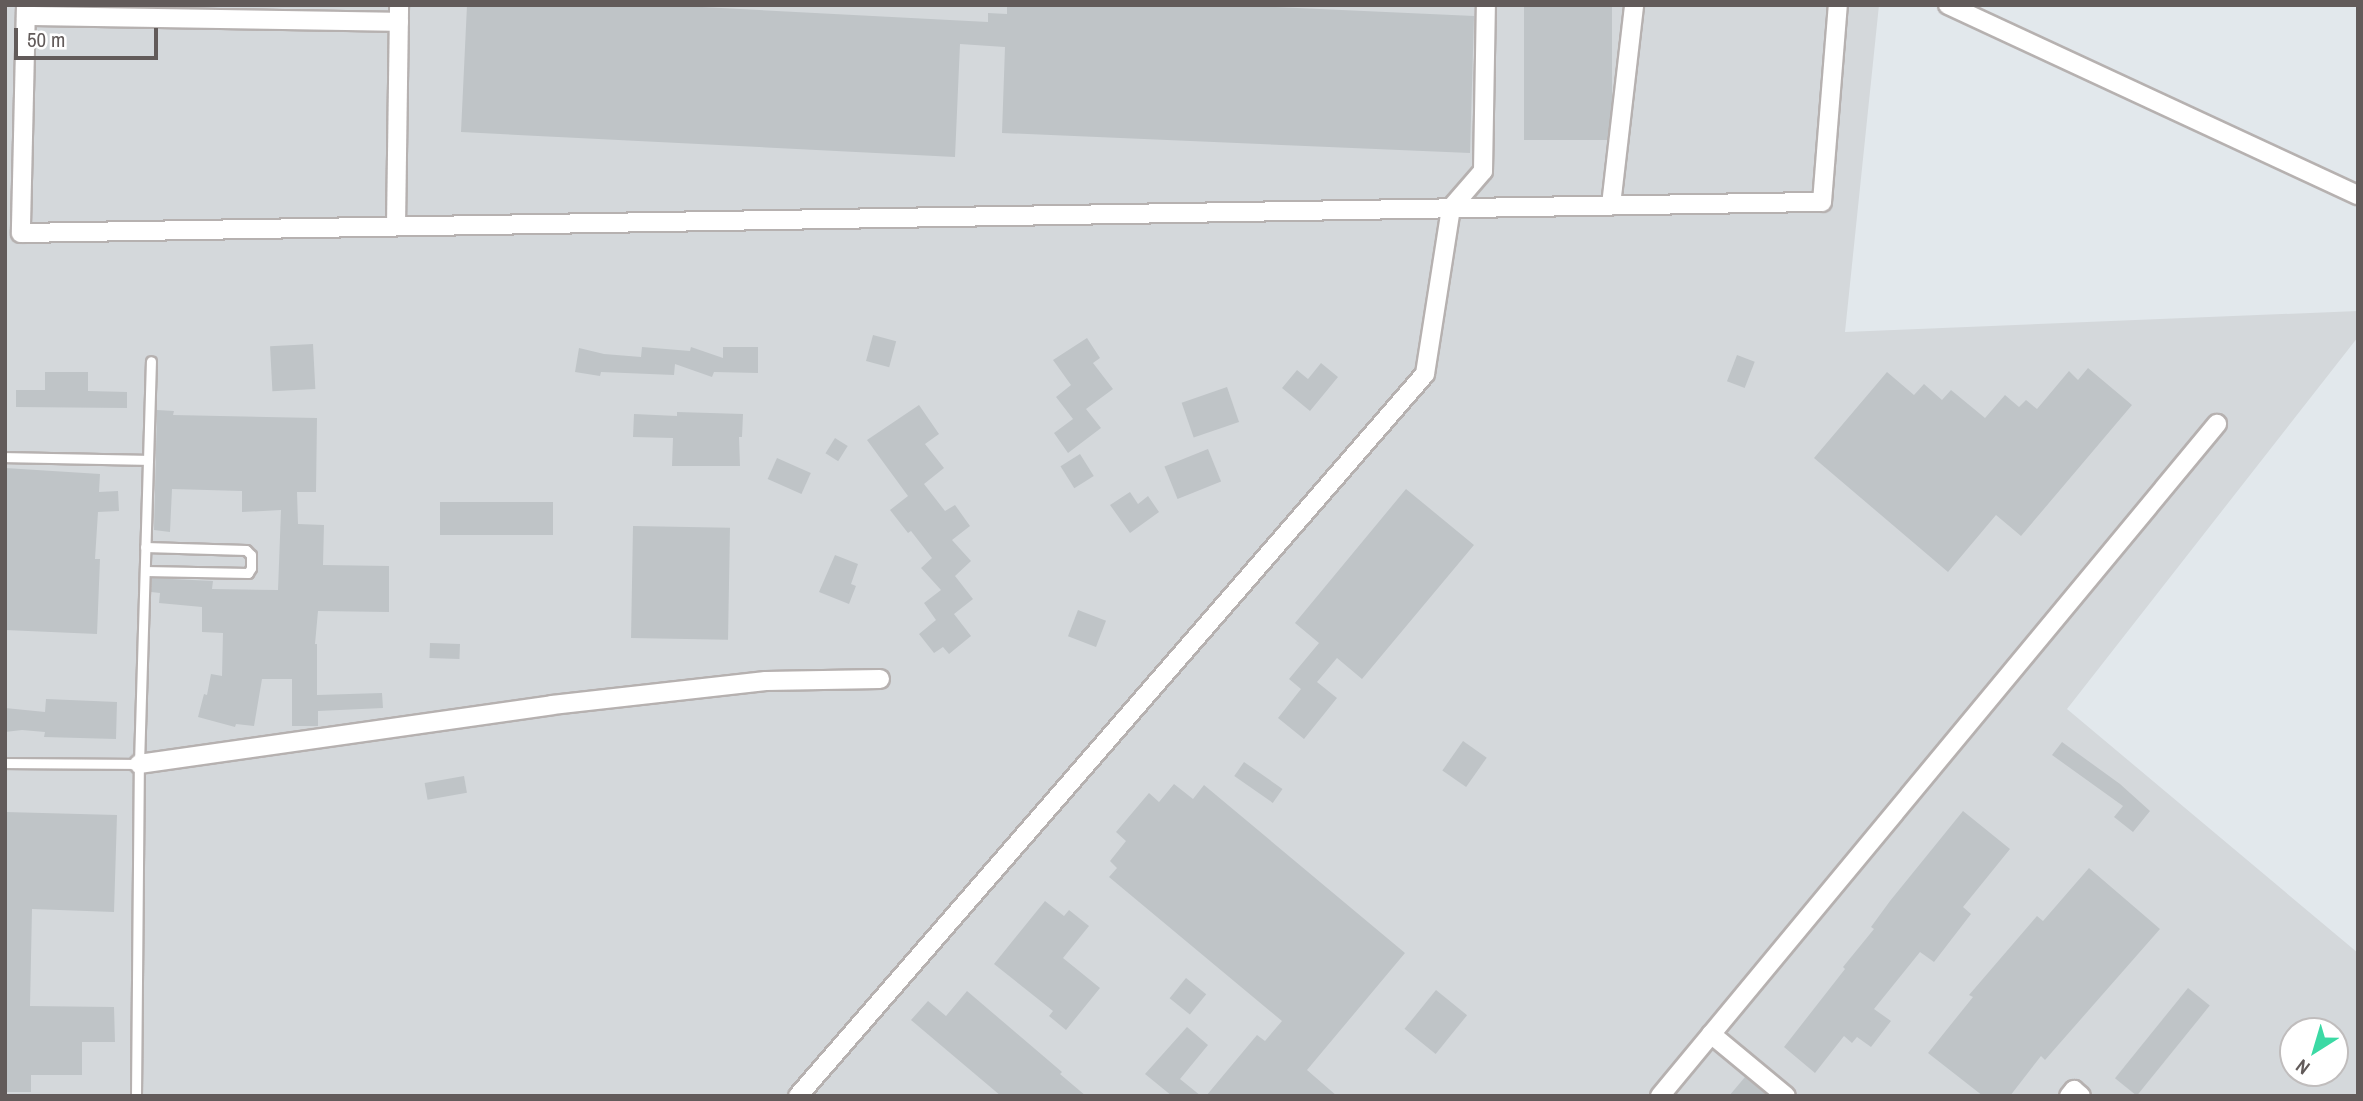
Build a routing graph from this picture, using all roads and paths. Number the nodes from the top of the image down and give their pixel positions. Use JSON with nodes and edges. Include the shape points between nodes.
{"nodes":[{"id":1,"x":1486,"y":5,"type":"edge"},
{"id":2,"x":1634,"y":5,"type":"edge"},
{"id":3,"x":1838,"y":5,"type":"edge"},
{"id":4,"x":1948,"y":5,"type":"edge"},
{"id":5,"x":26,"y":11,"type":"edge"},
{"id":6,"x":399,"y":14,"type":"edge"},
{"id":7,"x":2358,"y":195,"type":"edge"},
{"id":8,"x":1611,"y":205,"type":"junction"},
{"id":9,"x":1451,"y":208,"type":"junction"},
{"id":10,"x":396,"y":226,"type":"junction"},
{"id":11,"x":151,"y":361,"type":"dead end"},
{"id":12,"x":2217,"y":424,"type":"dead end"},
{"id":13,"x":5,"y":457,"type":"edge"},
{"id":14,"x":148,"y":460,"type":"junction"},
{"id":15,"x":145,"y":547,"type":"junction"},
{"id":16,"x":145,"y":571,"type":"junction"},
{"id":17,"x":880,"y":679,"type":"dead end"},
{"id":18,"x":5,"y":763,"type":"edge"},
{"id":19,"x":139,"y":764,"type":"junction"},
{"id":20,"x":1711,"y":1034,"type":"junction"},
{"id":21,"x":136,"y":1096,"type":"edge"},
{"id":22,"x":798,"y":1096,"type":"edge"},
{"id":23,"x":1660,"y":1096,"type":"edge"},
{"id":24,"x":1786,"y":1096,"type":"edge"},
{"id":25,"x":2069,"y":1096,"type":"edge"},
{"id":26,"x":2081,"y":1096,"type":"edge"}],
"edges":[{"from":1,"to":9,"type":"street","via":[[1483,170]]},
{"from":2,"to":8,"type":"street"},
{"from":3,"to":8,"type":"street","via":[[1822,202]]},
{"from":4,"to":7,"type":"street"},
{"from":5,"to":6,"type":"street"},
{"from":5,"to":10,"type":"street","via":[[21,233]]},
{"from":6,"to":10,"type":"street"},
{"from":8,"to":9,"type":"street"},
{"from":9,"to":10,"type":"street"},
{"from":9,"to":22,"type":"street","via":[[1425,374]]},
{"from":11,"to":14,"type":"lane"},
{"from":12,"to":20,"type":"street"},
{"from":13,"to":14,"type":"lane"},
{"from":14,"to":15,"type":"lane"},
{"from":15,"to":16,"type":"lane"},
{"from":15,"to":16,"type":"lane","via":[[246,550],[251,568],[248,573]]},
{"from":16,"to":19,"type":"lane"},
{"from":17,"to":19,"type":"street","via":[[765,681],[565,703]]},
{"from":18,"to":19,"type":"lane"},
{"from":19,"to":21,"type":"lane"},
{"from":20,"to":23,"type":"street"},
{"from":20,"to":24,"type":"street"},
{"from":25,"to":26,"type":"street","via":[[2074,1090]]}]}
